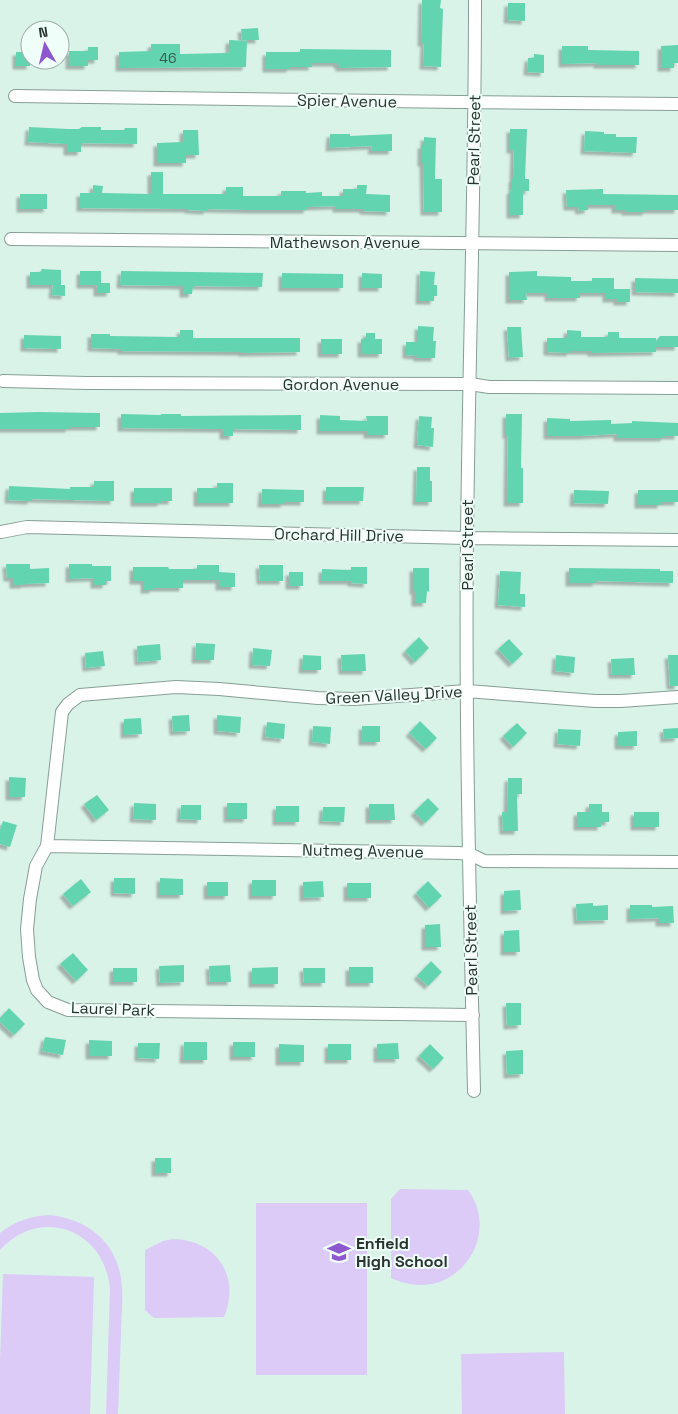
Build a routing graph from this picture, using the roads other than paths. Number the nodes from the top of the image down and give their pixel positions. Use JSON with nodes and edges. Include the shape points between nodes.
{"nodes":[{"id":1,"x":475,"y":0,"type":"edge"},
{"id":2,"x":15,"y":96,"type":"dead end"},
{"id":3,"x":475,"y":102,"type":"junction"},
{"id":4,"x":678,"y":104,"type":"edge"},
{"id":5,"x":11,"y":239,"type":"dead end"},
{"id":6,"x":472,"y":243,"type":"junction"},
{"id":7,"x":678,"y":245,"type":"edge"},
{"id":8,"x":3,"y":381,"type":"dead end"},
{"id":9,"x":470,"y":384,"type":"junction"},
{"id":10,"x":678,"y":388,"type":"edge"},
{"id":11,"x":1,"y":532,"type":"edge"},
{"id":12,"x":467,"y":538,"type":"junction"},
{"id":13,"x":678,"y":540,"type":"edge"},
{"id":14,"x":467,"y":691,"type":"junction"},
{"id":15,"x":80,"y":695,"type":"joint"},
{"id":16,"x":678,"y":697,"type":"edge"},
{"id":17,"x":47,"y":846,"type":"junction"},
{"id":18,"x":470,"y":854,"type":"junction"},
{"id":19,"x":678,"y":862,"type":"edge"},
{"id":20,"x":473,"y":1015,"type":"junction"},
{"id":21,"x":474,"y":1091,"type":"dead end"}],
"edges":[{"from":1,"to":3,"type":"street","name":"Pearl Street"},
{"from":2,"to":3,"type":"street","name":"Spier Avenue"},
{"from":3,"to":4,"type":"street","name":"Spier Avenue"},
{"from":3,"to":6,"type":"street","name":"Pearl Street"},
{"from":5,"to":6,"type":"street","name":"Mathewson Avenue"},
{"from":6,"to":7,"type":"street","name":"Mathewson Avenue"},
{"from":6,"to":9,"type":"street","name":"Pearl Street"},
{"from":8,"to":9,"type":"street","name":"Gordon Avenue"},
{"from":9,"to":10,"type":"street","name":"Gordon Avenue"},
{"from":9,"to":12,"type":"street","name":"Pearl Street"},
{"from":11,"to":12,"type":"street","name":"Orchard Hill Drive","via":[[27,527]]},
{"from":12,"to":13,"type":"street","name":"Orchard Hill Drive"},
{"from":12,"to":14,"type":"street","name":"Pearl Street"},
{"from":14,"to":15,"type":"street","name":"Green Valley Drive","via":[[354,699],[176,687]]},
{"from":14,"to":16,"type":"street","name":"Green Valley Drive","via":[[595,701]]},
{"from":14,"to":18,"type":"street","name":"Pearl Street"},
{"from":15,"to":17,"type":"street","name":"Laurel Park","via":[[62,712]]},
{"from":17,"to":18,"type":"street","name":"Nutmeg Avenue"},
{"from":17,"to":20,"type":"street","name":"Laurel Park","via":[[36,866],[27,929],[33,980],[37,990],[55,1005],[68,1010]]},
{"from":18,"to":19,"type":"street","name":"Nutmeg Avenue","via":[[484,861]]},
{"from":18,"to":20,"type":"street","name":"Pearl Street"},
{"from":20,"to":21,"type":"street","name":"Pearl Street"}]}
